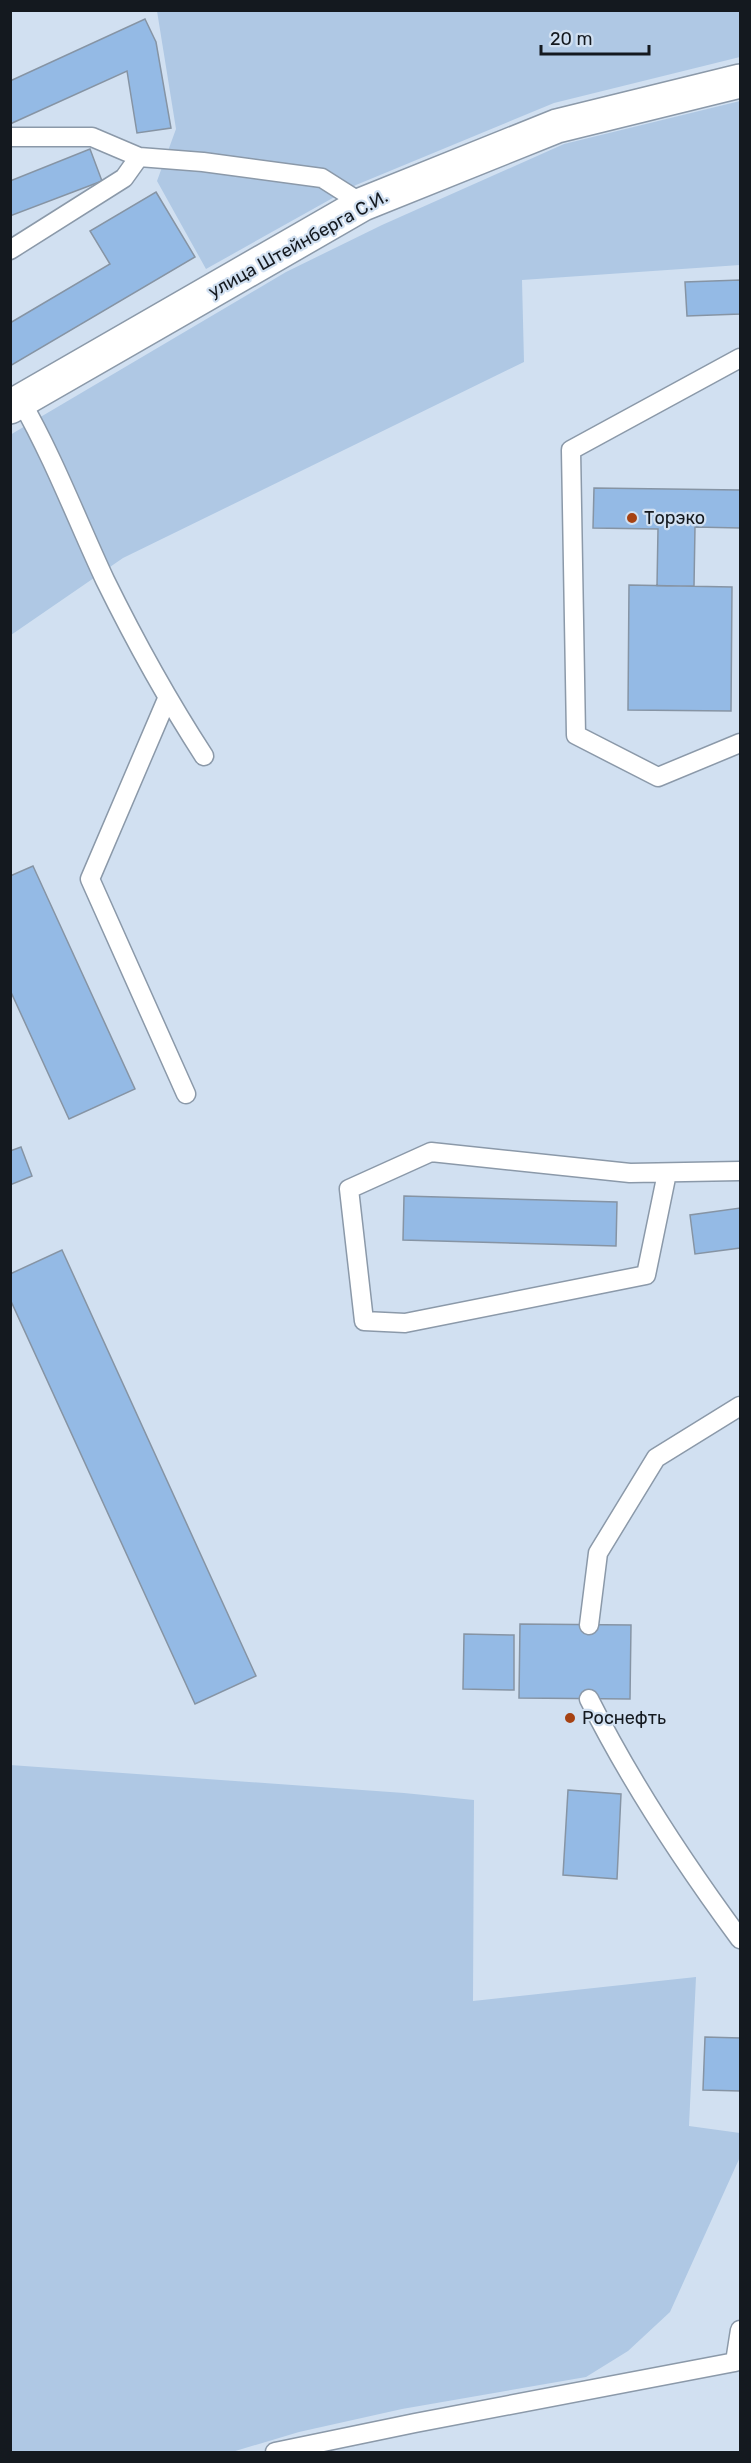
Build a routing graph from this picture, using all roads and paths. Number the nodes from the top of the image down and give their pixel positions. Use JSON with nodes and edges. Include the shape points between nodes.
{"nodes":[{"id":1,"x":741,"y":81,"type":"edge"},
{"id":2,"x":10,"y":137,"type":"edge"},
{"id":3,"x":139,"y":157,"type":"junction"},
{"id":4,"x":363,"y":204,"type":"junction"},
{"id":5,"x":10,"y":250,"type":"edge"},
{"id":6,"x":741,"y":358,"type":"edge"},
{"id":7,"x":16,"y":404,"type":"edge"},
{"id":8,"x":167,"y":699,"type":"junction"},
{"id":9,"x":741,"y":743,"type":"edge"},
{"id":10,"x":204,"y":756,"type":"dead end"},
{"id":11,"x":186,"y":1094,"type":"dead end"},
{"id":12,"x":741,"y":1171,"type":"edge"},
{"id":13,"x":667,"y":1173,"type":"junction"},
{"id":14,"x":741,"y":1406,"type":"edge"},
{"id":15,"x":589,"y":1624,"type":"dead end"},
{"id":16,"x":589,"y":1698,"type":"dead end"},
{"id":17,"x":741,"y":1939,"type":"edge"},
{"id":18,"x":741,"y":2330,"type":"edge"},
{"id":19,"x":738,"y":2364,"type":"edge"},
{"id":20,"x":275,"y":2452,"type":"edge"}],
"edges":[{"from":1,"to":4,"type":"street","name":"улица Штейнберга С.И.","via":[[557,126]]},
{"from":2,"to":3,"type":"lane","via":[[92,136]]},
{"from":3,"to":4,"type":"lane","via":[[322,178]]},
{"from":3,"to":5,"type":"lane","via":[[124,178]]},
{"from":4,"to":7,"type":"street","name":"улица Штейнберга С.И."},
{"from":6,"to":9,"type":"lane","via":[[571,450],[576,735],[658,777]]},
{"from":7,"to":8,"type":"lane","via":[[42,438],[106,580]]},
{"from":8,"to":10,"type":"lane"},
{"from":8,"to":11,"type":"lane","via":[[90,879]]},
{"from":12,"to":13,"type":"lane"},
{"from":13,"to":13,"type":"lane","via":[[630,1173],[431,1152],[349,1189],[364,1321],[405,1323],[646,1275]]},
{"from":14,"to":15,"type":"lane","via":[[656,1458],[598,1553]]},
{"from":16,"to":17,"type":"lane","via":[[615,1750],[714,1904]]},
{"from":18,"to":19,"type":"lane"},
{"from":19,"to":20,"type":"lane","via":[[426,2420]]}]}
